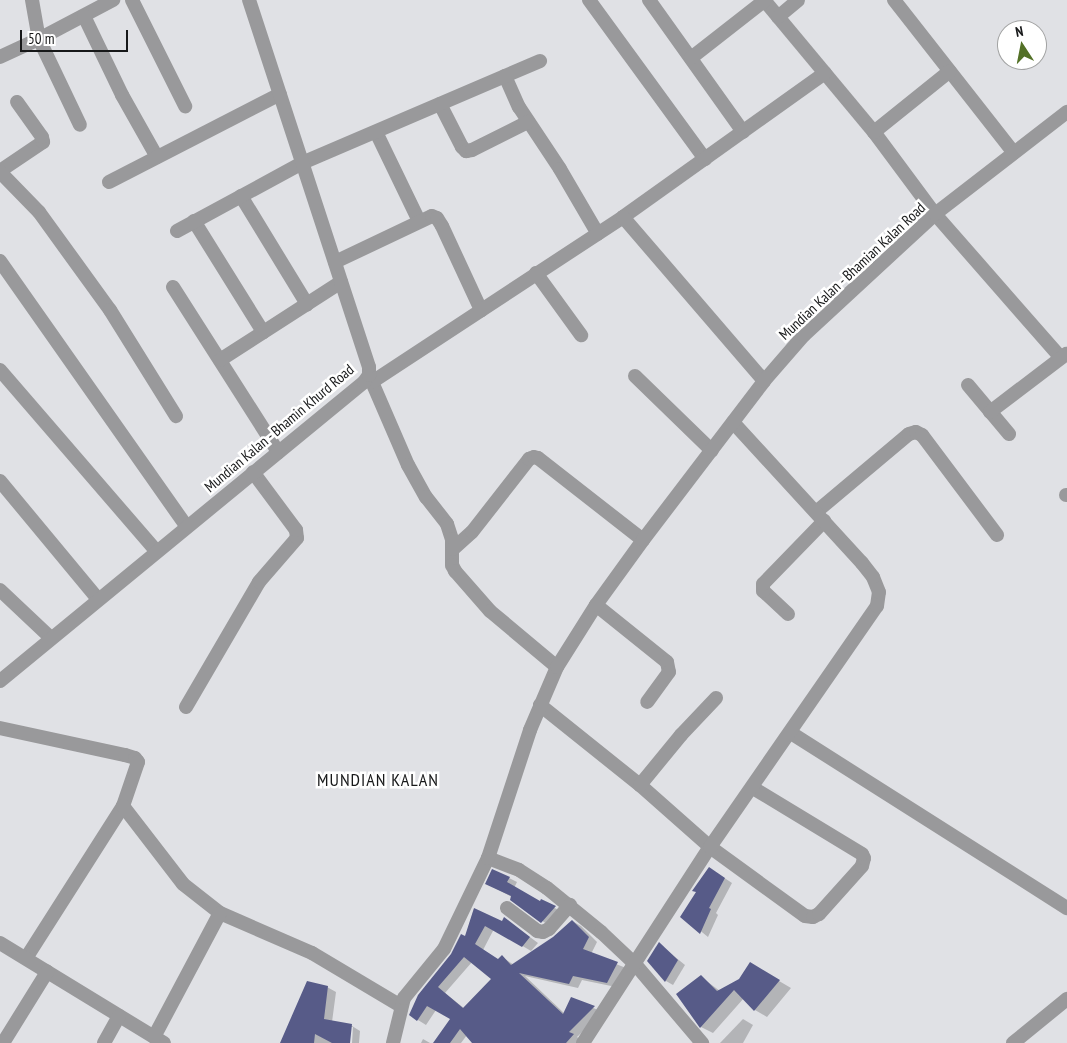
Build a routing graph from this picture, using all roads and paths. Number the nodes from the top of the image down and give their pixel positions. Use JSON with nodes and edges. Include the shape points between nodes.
{"nodes":[{"id":1,"x":32,"y":0,"type":"edge"},
{"id":2,"x":113,"y":0,"type":"edge"},
{"id":3,"x":132,"y":0,"type":"edge"},
{"id":4,"x":249,"y":0,"type":"edge"},
{"id":5,"x":589,"y":0,"type":"edge"},
{"id":6,"x":650,"y":0,"type":"edge"},
{"id":7,"x":764,"y":0,"type":"edge"},
{"id":8,"x":798,"y":0,"type":"edge"},
{"id":9,"x":894,"y":0,"type":"edge"},
{"id":10,"x":84,"y":16,"type":"junction"},
{"id":11,"x":778,"y":17,"type":"junction"},
{"id":12,"x":38,"y":39,"type":"junction"},
{"id":13,"x":0,"y":56,"type":"edge"},
{"id":14,"x":690,"y":58,"type":"junction"},
{"id":15,"x":540,"y":61,"type":"dead end"},
{"id":16,"x":950,"y":70,"type":"junction"},
{"id":17,"x":825,"y":73,"type":"junction"},
{"id":18,"x":506,"y":76,"type":"junction"},
{"id":19,"x":280,"y":94,"type":"junction"},
{"id":20,"x":17,"y":102,"type":"dead end"},
{"id":21,"x":440,"y":104,"type":"junction"},
{"id":22,"x":185,"y":106,"type":"dead end"},
{"id":23,"x":1066,"y":115,"type":"edge"},
{"id":24,"x":528,"y":122,"type":"junction"},
{"id":25,"x":80,"y":125,"type":"dead end"},
{"id":26,"x":376,"y":132,"type":"junction"},
{"id":27,"x":743,"y":132,"type":"junction"},
{"id":28,"x":874,"y":132,"type":"junction"},
{"id":29,"x":1014,"y":153,"type":"junction"},
{"id":30,"x":157,"y":157,"type":"junction"},
{"id":31,"x":705,"y":159,"type":"junction"},
{"id":32,"x":302,"y":163,"type":"junction"},
{"id":33,"x":0,"y":172,"type":"edge"},
{"id":34,"x":109,"y":182,"type":"dead end"},
{"id":35,"x":240,"y":196,"type":"junction"},
{"id":36,"x":935,"y":214,"type":"junction"},
{"id":37,"x":623,"y":217,"type":"junction"},
{"id":38,"x":419,"y":221,"type":"junction"},
{"id":39,"x":194,"y":222,"type":"junction"},
{"id":40,"x":177,"y":231,"type":"dead end"},
{"id":41,"x":598,"y":234,"type":"junction"},
{"id":42,"x":0,"y":261,"type":"edge"},
{"id":43,"x":334,"y":262,"type":"junction"},
{"id":44,"x":536,"y":273,"type":"junction"},
{"id":45,"x":341,"y":282,"type":"junction"},
{"id":46,"x":173,"y":287,"type":"dead end"},
{"id":47,"x":307,"y":304,"type":"junction"},
{"id":48,"x":481,"y":310,"type":"junction"},
{"id":49,"x":263,"y":332,"type":"junction"},
{"id":50,"x":581,"y":335,"type":"dead end"},
{"id":51,"x":1064,"y":356,"type":"edge"},
{"id":52,"x":220,"y":360,"type":"junction"},
{"id":53,"x":0,"y":370,"type":"edge"},
{"id":54,"x":635,"y":376,"type":"dead end"},
{"id":55,"x":370,"y":379,"type":"junction"},
{"id":56,"x":764,"y":381,"type":"junction"},
{"id":57,"x":968,"y":385,"type":"dead end"},
{"id":58,"x":990,"y":412,"type":"junction"},
{"id":59,"x":176,"y":416,"type":"dead end"},
{"id":60,"x":733,"y":422,"type":"junction"},
{"id":61,"x":1009,"y":434,"type":"dead end"},
{"id":62,"x":712,"y":451,"type":"junction"},
{"id":63,"x":278,"y":452,"type":"junction"},
{"id":64,"x":254,"y":472,"type":"junction"},
{"id":65,"x":0,"y":481,"type":"edge"},
{"id":66,"x":820,"y":516,"type":"junction"},
{"id":67,"x":186,"y":526,"type":"junction"},
{"id":68,"x":997,"y":535,"type":"dead end"},
{"id":69,"x":643,"y":540,"type":"junction"},
{"id":70,"x":453,"y":549,"type":"junction"},
{"id":71,"x":156,"y":551,"type":"junction"},
{"id":72,"x":0,"y":590,"type":"edge"},
{"id":73,"x":98,"y":599,"type":"junction"},
{"id":74,"x":596,"y":605,"type":"junction"},
{"id":75,"x":788,"y":614,"type":"dead end"},
{"id":76,"x":51,"y":638,"type":"junction"},
{"id":77,"x":557,"y":667,"type":"junction"},
{"id":78,"x":0,"y":682,"type":"edge"},
{"id":79,"x":716,"y":698,"type":"dead end"},
{"id":80,"x":647,"y":702,"type":"dead end"},
{"id":81,"x":540,"y":705,"type":"junction"},
{"id":82,"x":186,"y":707,"type":"dead end"},
{"id":83,"x":0,"y":728,"type":"edge"},
{"id":84,"x":791,"y":733,"type":"junction"},
{"id":85,"x":640,"y":785,"type":"junction"},
{"id":86,"x":753,"y":788,"type":"junction"},
{"id":87,"x":123,"y":806,"type":"junction"},
{"id":88,"x":710,"y":848,"type":"junction"},
{"id":89,"x":488,"y":858,"type":"junction"},
{"id":90,"x":570,"y":905,"type":"junction"},
{"id":91,"x":508,"y":908,"type":"dead end"},
{"id":92,"x":1067,"y":908,"type":"edge"},
{"id":93,"x":220,"y":913,"type":"junction"},
{"id":94,"x":0,"y":943,"type":"edge"},
{"id":95,"x":26,"y":958,"type":"junction"},
{"id":96,"x":635,"y":964,"type":"junction"},
{"id":97,"x":47,"y":972,"type":"junction"},
{"id":98,"x":1067,"y":999,"type":"edge"},
{"id":99,"x":401,"y":1006,"type":"junction"},
{"id":100,"x":119,"y":1016,"type":"junction"},
{"id":101,"x":159,"y":1040,"type":"edge"},
{"id":102,"x":3,"y":1043,"type":"edge"},
{"id":103,"x":104,"y":1043,"type":"edge"},
{"id":104,"x":393,"y":1043,"type":"edge"},
{"id":105,"x":583,"y":1043,"type":"edge"},
{"id":106,"x":702,"y":1043,"type":"edge"},
{"id":107,"x":1013,"y":1043,"type":"edge"}],
"edges":[{"from":1,"to":12,"type":"street"},
{"from":2,"to":10,"type":"street"},
{"from":3,"to":22,"type":"street"},
{"from":4,"to":19,"type":"street","name":"Mundian Kalan - Bhamin Khurd Road"},
{"from":5,"to":31,"type":"street"},
{"from":6,"to":14,"type":"street"},
{"from":7,"to":11,"type":"street"},
{"from":7,"to":14,"type":"street"},
{"from":8,"to":11,"type":"street"},
{"from":9,"to":16,"type":"street"},
{"from":10,"to":12,"type":"street"},
{"from":10,"to":30,"type":"street"},
{"from":11,"to":17,"type":"street"},
{"from":12,"to":13,"type":"street"},
{"from":12,"to":25,"type":"street"},
{"from":14,"to":27,"type":"street"},
{"from":15,"to":18,"type":"street"},
{"from":16,"to":28,"type":"street"},
{"from":16,"to":29,"type":"street"},
{"from":17,"to":27,"type":"street"},
{"from":17,"to":28,"type":"street"},
{"from":18,"to":21,"type":"street"},
{"from":18,"to":24,"type":"street"},
{"from":19,"to":30,"type":"street"},
{"from":19,"to":32,"type":"street","name":"Mundian Kalan - Bhamin Khurd Road"},
{"from":20,"to":33,"type":"street","via":[[42,137],[42,142]]},
{"from":21,"to":24,"type":"street","via":[[466,151]]},
{"from":21,"to":26,"type":"street"},
{"from":23,"to":29,"type":"street","name":"Mundian Kalan - Bhamian Kalan Road"},
{"from":24,"to":41,"type":"street"},
{"from":26,"to":32,"type":"street"},
{"from":26,"to":38,"type":"street"},
{"from":27,"to":31,"type":"street"},
{"from":28,"to":36,"type":"street"},
{"from":29,"to":36,"type":"street","name":"Mundian Kalan - Bhamian Kalan Road"},
{"from":30,"to":34,"type":"street"},
{"from":31,"to":37,"type":"street"},
{"from":32,"to":35,"type":"street"},
{"from":32,"to":43,"type":"street","name":"Mundian Kalan - Bhamin Khurd Road"},
{"from":33,"to":59,"type":"street","via":[[40,212],[110,310]]},
{"from":35,"to":39,"type":"street"},
{"from":35,"to":47,"type":"street"},
{"from":36,"to":51,"type":"street"},
{"from":36,"to":56,"type":"street","name":"Mundian Kalan - Bhamian Kalan Road","via":[[804,335]]},
{"from":37,"to":41,"type":"street"},
{"from":37,"to":56,"type":"street"},
{"from":38,"to":43,"type":"street"},
{"from":38,"to":48,"type":"street","via":[[432,216],[437,218]]},
{"from":39,"to":40,"type":"street"},
{"from":39,"to":49,"type":"street"},
{"from":41,"to":44,"type":"street"},
{"from":42,"to":67,"type":"street"},
{"from":43,"to":45,"type":"street","name":"Mundian Kalan - Bhamin Khurd Road"},
{"from":44,"to":48,"type":"street"},
{"from":44,"to":50,"type":"street"},
{"from":45,"to":47,"type":"street"},
{"from":45,"to":55,"type":"street","name":"Mundian Kalan - Bhamin Khurd Road"},
{"from":46,"to":52,"type":"street"},
{"from":47,"to":49,"type":"street"},
{"from":48,"to":55,"type":"street"},
{"from":49,"to":52,"type":"street"},
{"from":51,"to":58,"type":"street"},
{"from":52,"to":63,"type":"street"},
{"from":53,"to":71,"type":"street"},
{"from":54,"to":62,"type":"street"},
{"from":55,"to":63,"type":"street","name":"Mundian Kalan - Bhamin Khurd Road"},
{"from":55,"to":70,"type":"street","via":[[408,464],[426,496],[448,524]]},
{"from":56,"to":60,"type":"street","name":"Mundian Kalan - Bhamian Kalan Road"},
{"from":57,"to":58,"type":"street"},
{"from":58,"to":61,"type":"street"},
{"from":60,"to":62,"type":"street","name":"Mundian Kalan - Bhamian Kalan Road"},
{"from":60,"to":66,"type":"street"},
{"from":62,"to":69,"type":"street","name":"Mundian Kalan - Bhamian Kalan Road"},
{"from":63,"to":64,"type":"street","name":"Mundian Kalan - Bhamin Khurd Road"},
{"from":64,"to":67,"type":"street","name":"Mundian Kalan - Bhamin Khurd Road"},
{"from":64,"to":82,"type":"street","via":[[296,530],[297,538],[259,582]]},
{"from":65,"to":73,"type":"street"},
{"from":66,"to":68,"type":"street","via":[[909,434],[916,432],[922,435]]},
{"from":66,"to":75,"type":"street","via":[[763,584],[763,591]]},
{"from":66,"to":84,"type":"street","via":[[873,577],[879,592],[877,606]]},
{"from":67,"to":71,"type":"street","name":"Mundian Kalan - Bhamin Khurd Road"},
{"from":69,"to":70,"type":"street","via":[[534,458],[529,459],[472,532]]},
{"from":69,"to":74,"type":"street","name":"Mundian Kalan - Bhamian Kalan Road"},
{"from":70,"to":77,"type":"street","via":[[455,571],[490,611]]},
{"from":71,"to":73,"type":"street","name":"Mundian Kalan - Bhamin Khurd Road"},
{"from":72,"to":76,"type":"street"},
{"from":73,"to":76,"type":"street","name":"Mundian Kalan - Bhamin Khurd Road"},
{"from":74,"to":77,"type":"street","name":"Mundian Kalan - Bhamian Kalan Road"},
{"from":74,"to":80,"type":"street","via":[[667,662],[669,672]]},
{"from":76,"to":78,"type":"street","name":"Mundian Kalan - Bhamin Khurd Road"},
{"from":77,"to":81,"type":"street","name":"Mundian Kalan - Bhamian Kalan Road"},
{"from":79,"to":85,"type":"street"},
{"from":81,"to":85,"type":"street"},
{"from":81,"to":89,"type":"street","name":"Mundian Kalan - Bhamian Kalan Road"},
{"from":83,"to":87,"type":"street","via":[[135,758],[137,766]]},
{"from":84,"to":86,"type":"street"},
{"from":84,"to":92,"type":"street"},
{"from":85,"to":88,"type":"street"},
{"from":86,"to":88,"type":"street"},
{"from":86,"to":88,"type":"street","via":[[862,854],[862,866],[819,914],[805,916]]},
{"from":87,"to":93,"type":"street","via":[[183,884]]},
{"from":87,"to":95,"type":"street"},
{"from":88,"to":96,"type":"street"},
{"from":89,"to":90,"type":"street","via":[[519,870]]},
{"from":89,"to":99,"type":"street","name":"Mundian Kalan - Bhamian Kalan Road","via":[[444,949],[407,993]]},
{"from":90,"to":91,"type":"street","via":[[549,929],[542,932],[536,931]]},
{"from":90,"to":96,"type":"street"},
{"from":93,"to":99,"type":"street","via":[[312,953]]},
{"from":93,"to":101,"type":"street"},
{"from":94,"to":95,"type":"street"},
{"from":95,"to":97,"type":"street"},
{"from":96,"to":105,"type":"street"},
{"from":96,"to":106,"type":"street"},
{"from":97,"to":100,"type":"street"},
{"from":97,"to":102,"type":"street"},
{"from":98,"to":107,"type":"street"},
{"from":99,"to":104,"type":"street","name":"Mundian Kalan - Bhamian Kalan Road"},
{"from":100,"to":101,"type":"street"},
{"from":100,"to":103,"type":"street"}]}
